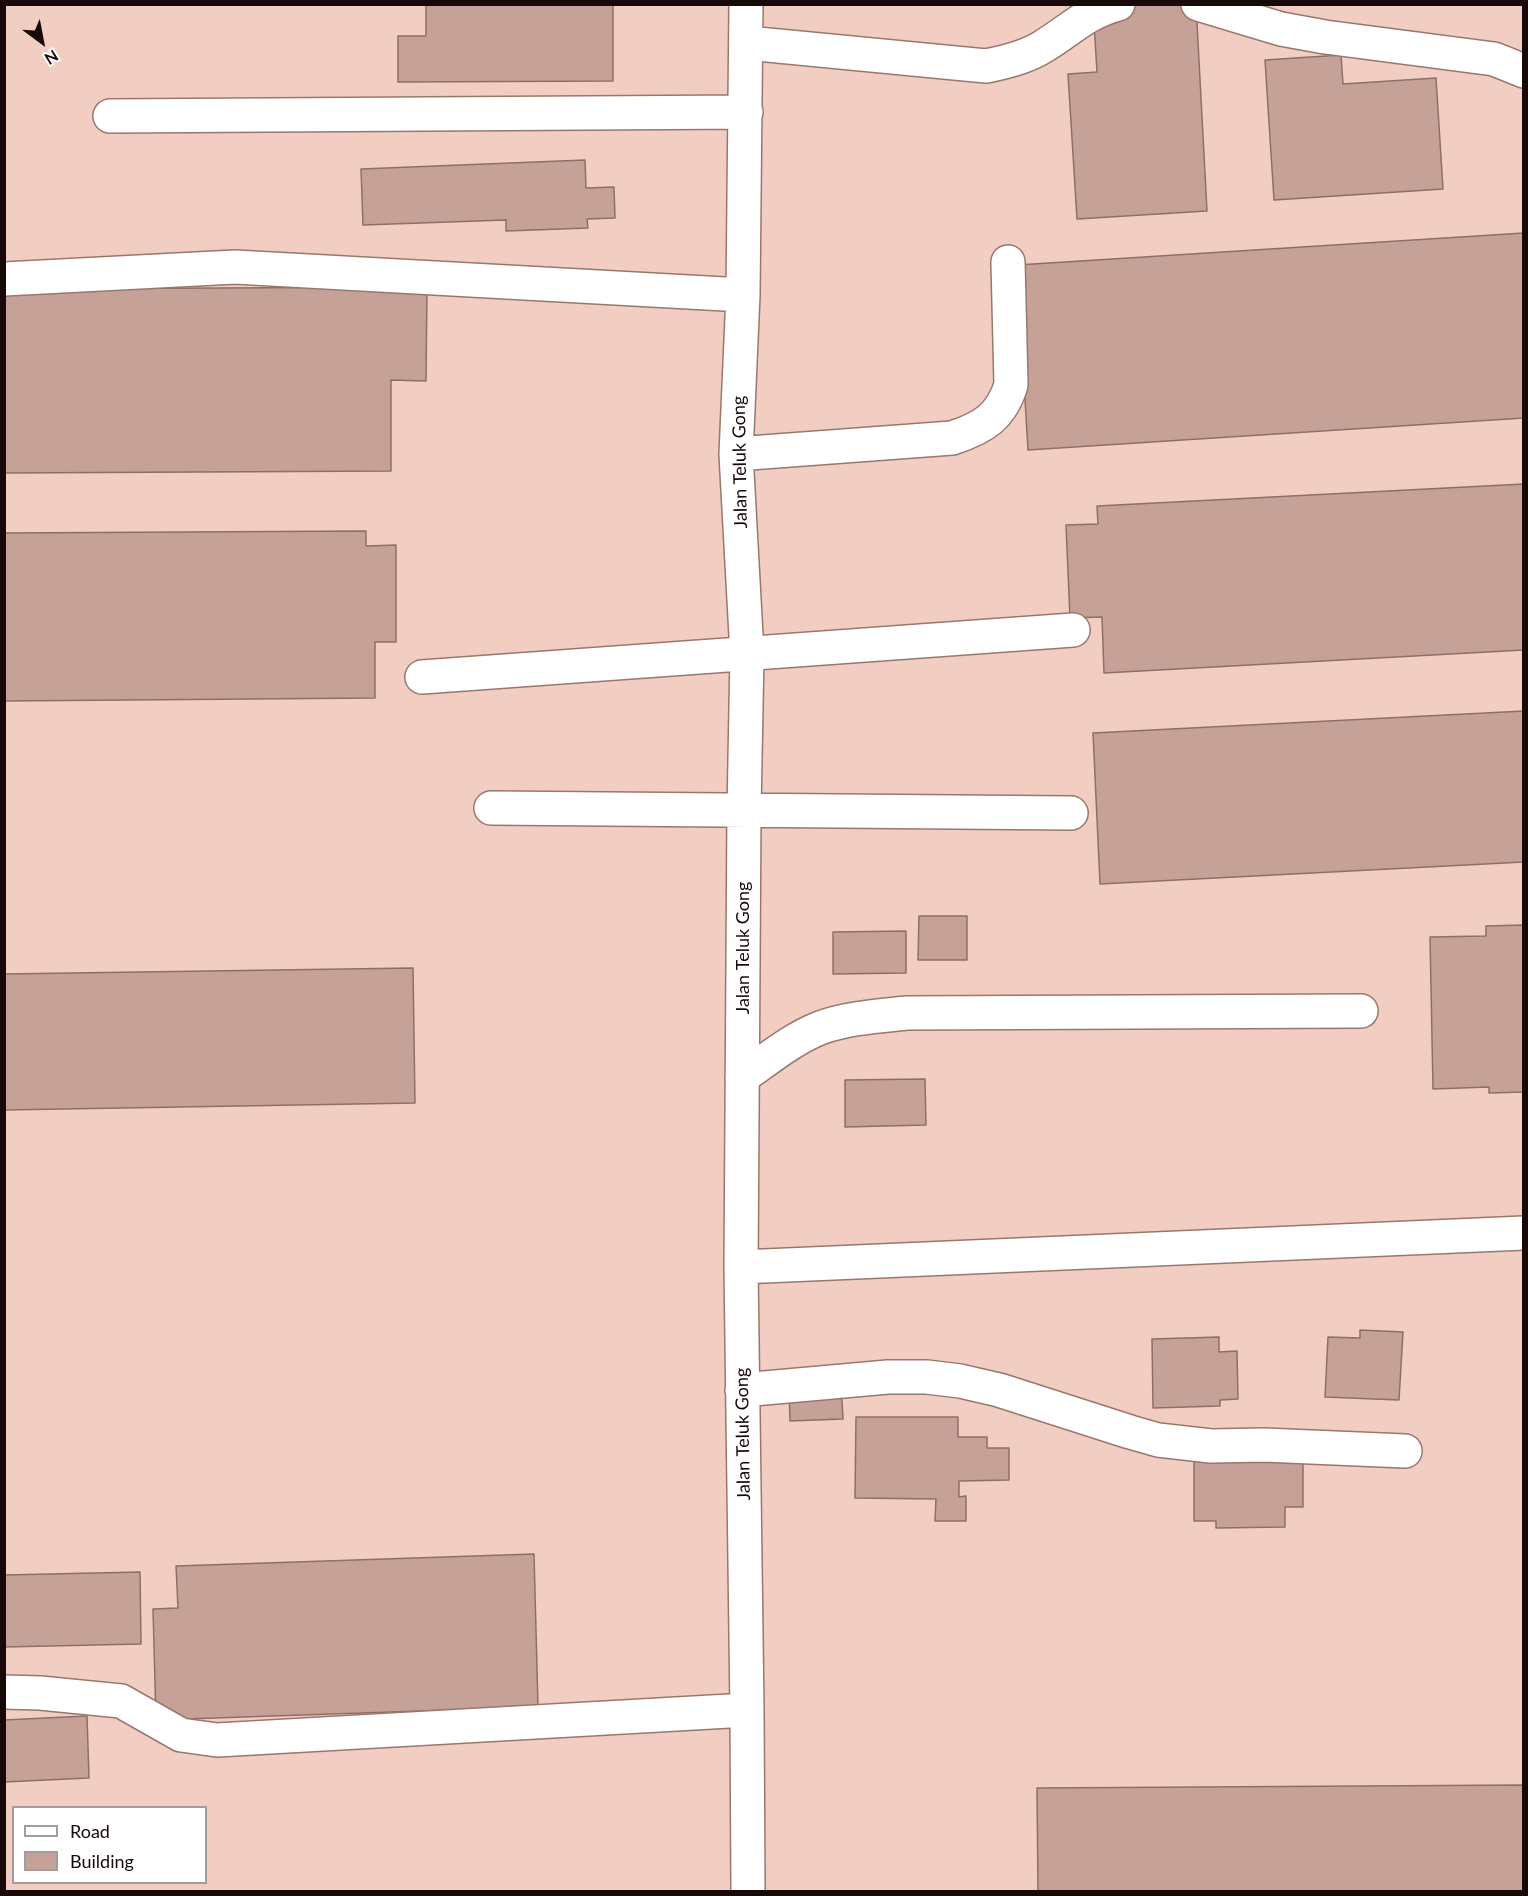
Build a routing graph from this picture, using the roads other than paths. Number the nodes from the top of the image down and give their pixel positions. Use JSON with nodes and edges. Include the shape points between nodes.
{"nodes":[{"id":1,"x":746,"y":4,"type":"edge"},
{"id":2,"x":1118,"y":4,"type":"edge"},
{"id":3,"x":1198,"y":4,"type":"edge"},
{"id":4,"x":747,"y":43,"type":"junction"},
{"id":5,"x":1524,"y":71,"type":"edge"},
{"id":6,"x":746,"y":112,"type":"junction"},
{"id":7,"x":110,"y":116,"type":"dead end"},
{"id":8,"x":1008,"y":262,"type":"dead end"},
{"id":9,"x":4,"y":279,"type":"edge"},
{"id":10,"x":743,"y":295,"type":"junction"},
{"id":11,"x":736,"y":454,"type":"junction"},
{"id":12,"x":1072,"y":630,"type":"dead end"},
{"id":13,"x":747,"y":654,"type":"junction"},
{"id":14,"x":422,"y":677,"type":"dead end"},
{"id":15,"x":491,"y":808,"type":"dead end"},
{"id":16,"x":744,"y":811,"type":"junction"},
{"id":17,"x":1071,"y":813,"type":"dead end"},
{"id":18,"x":1361,"y":1011,"type":"dead end"},
{"id":19,"x":742,"y":1077,"type":"junction"},
{"id":20,"x":1524,"y":1233,"type":"edge"},
{"id":21,"x":741,"y":1267,"type":"junction"},
{"id":22,"x":742,"y":1390,"type":"junction"},
{"id":23,"x":1405,"y":1451,"type":"dead end"},
{"id":24,"x":4,"y":1692,"type":"edge"},
{"id":25,"x":747,"y":1710,"type":"junction"},
{"id":26,"x":747,"y":1892,"type":"edge"}],
"edges":[{"from":1,"to":4,"type":"street","name":"Jalan Teluk Gong"},
{"from":2,"to":4,"type":"street","via":[[1078,21],[1026,55],[986,66]]},
{"from":3,"to":5,"type":"street","via":[[1281,29],[1494,59]]},
{"from":4,"to":6,"type":"street","name":"Jalan Teluk Gong"},
{"from":6,"to":7,"type":"street"},
{"from":6,"to":10,"type":"street","name":"Jalan Teluk Gong"},
{"from":8,"to":11,"type":"street","via":[[1011,385],[1005,402],[975,430],[952,438]]},
{"from":9,"to":10,"type":"street","via":[[235,267]]},
{"from":10,"to":11,"type":"street","name":"Jalan Teluk Gong"},
{"from":11,"to":13,"type":"street","name":"Jalan Teluk Gong"},
{"from":12,"to":13,"type":"street"},
{"from":13,"to":14,"type":"street"},
{"from":13,"to":16,"type":"street","name":"Jalan Teluk Gong"},
{"from":15,"to":16,"type":"street"},
{"from":16,"to":17,"type":"street"},
{"from":16,"to":19,"type":"street","name":"Jalan Teluk Gong"},
{"from":18,"to":19,"type":"street","via":[[907,1013],[821,1028],[793,1041]]},
{"from":19,"to":21,"type":"street","name":"Jalan Teluk Gong"},
{"from":20,"to":21,"type":"street"},
{"from":21,"to":22,"type":"street","name":"Jalan Teluk Gong"},
{"from":22,"to":23,"type":"street","via":[[888,1377],[960,1380],[1158,1440],[1211,1446]]},
{"from":22,"to":25,"type":"street","name":"Jalan Teluk Gong"},
{"from":24,"to":25,"type":"street","via":[[121,1701],[181,1735],[217,1740]]},
{"from":25,"to":26,"type":"street","name":"Jalan Teluk Gong"}]}
